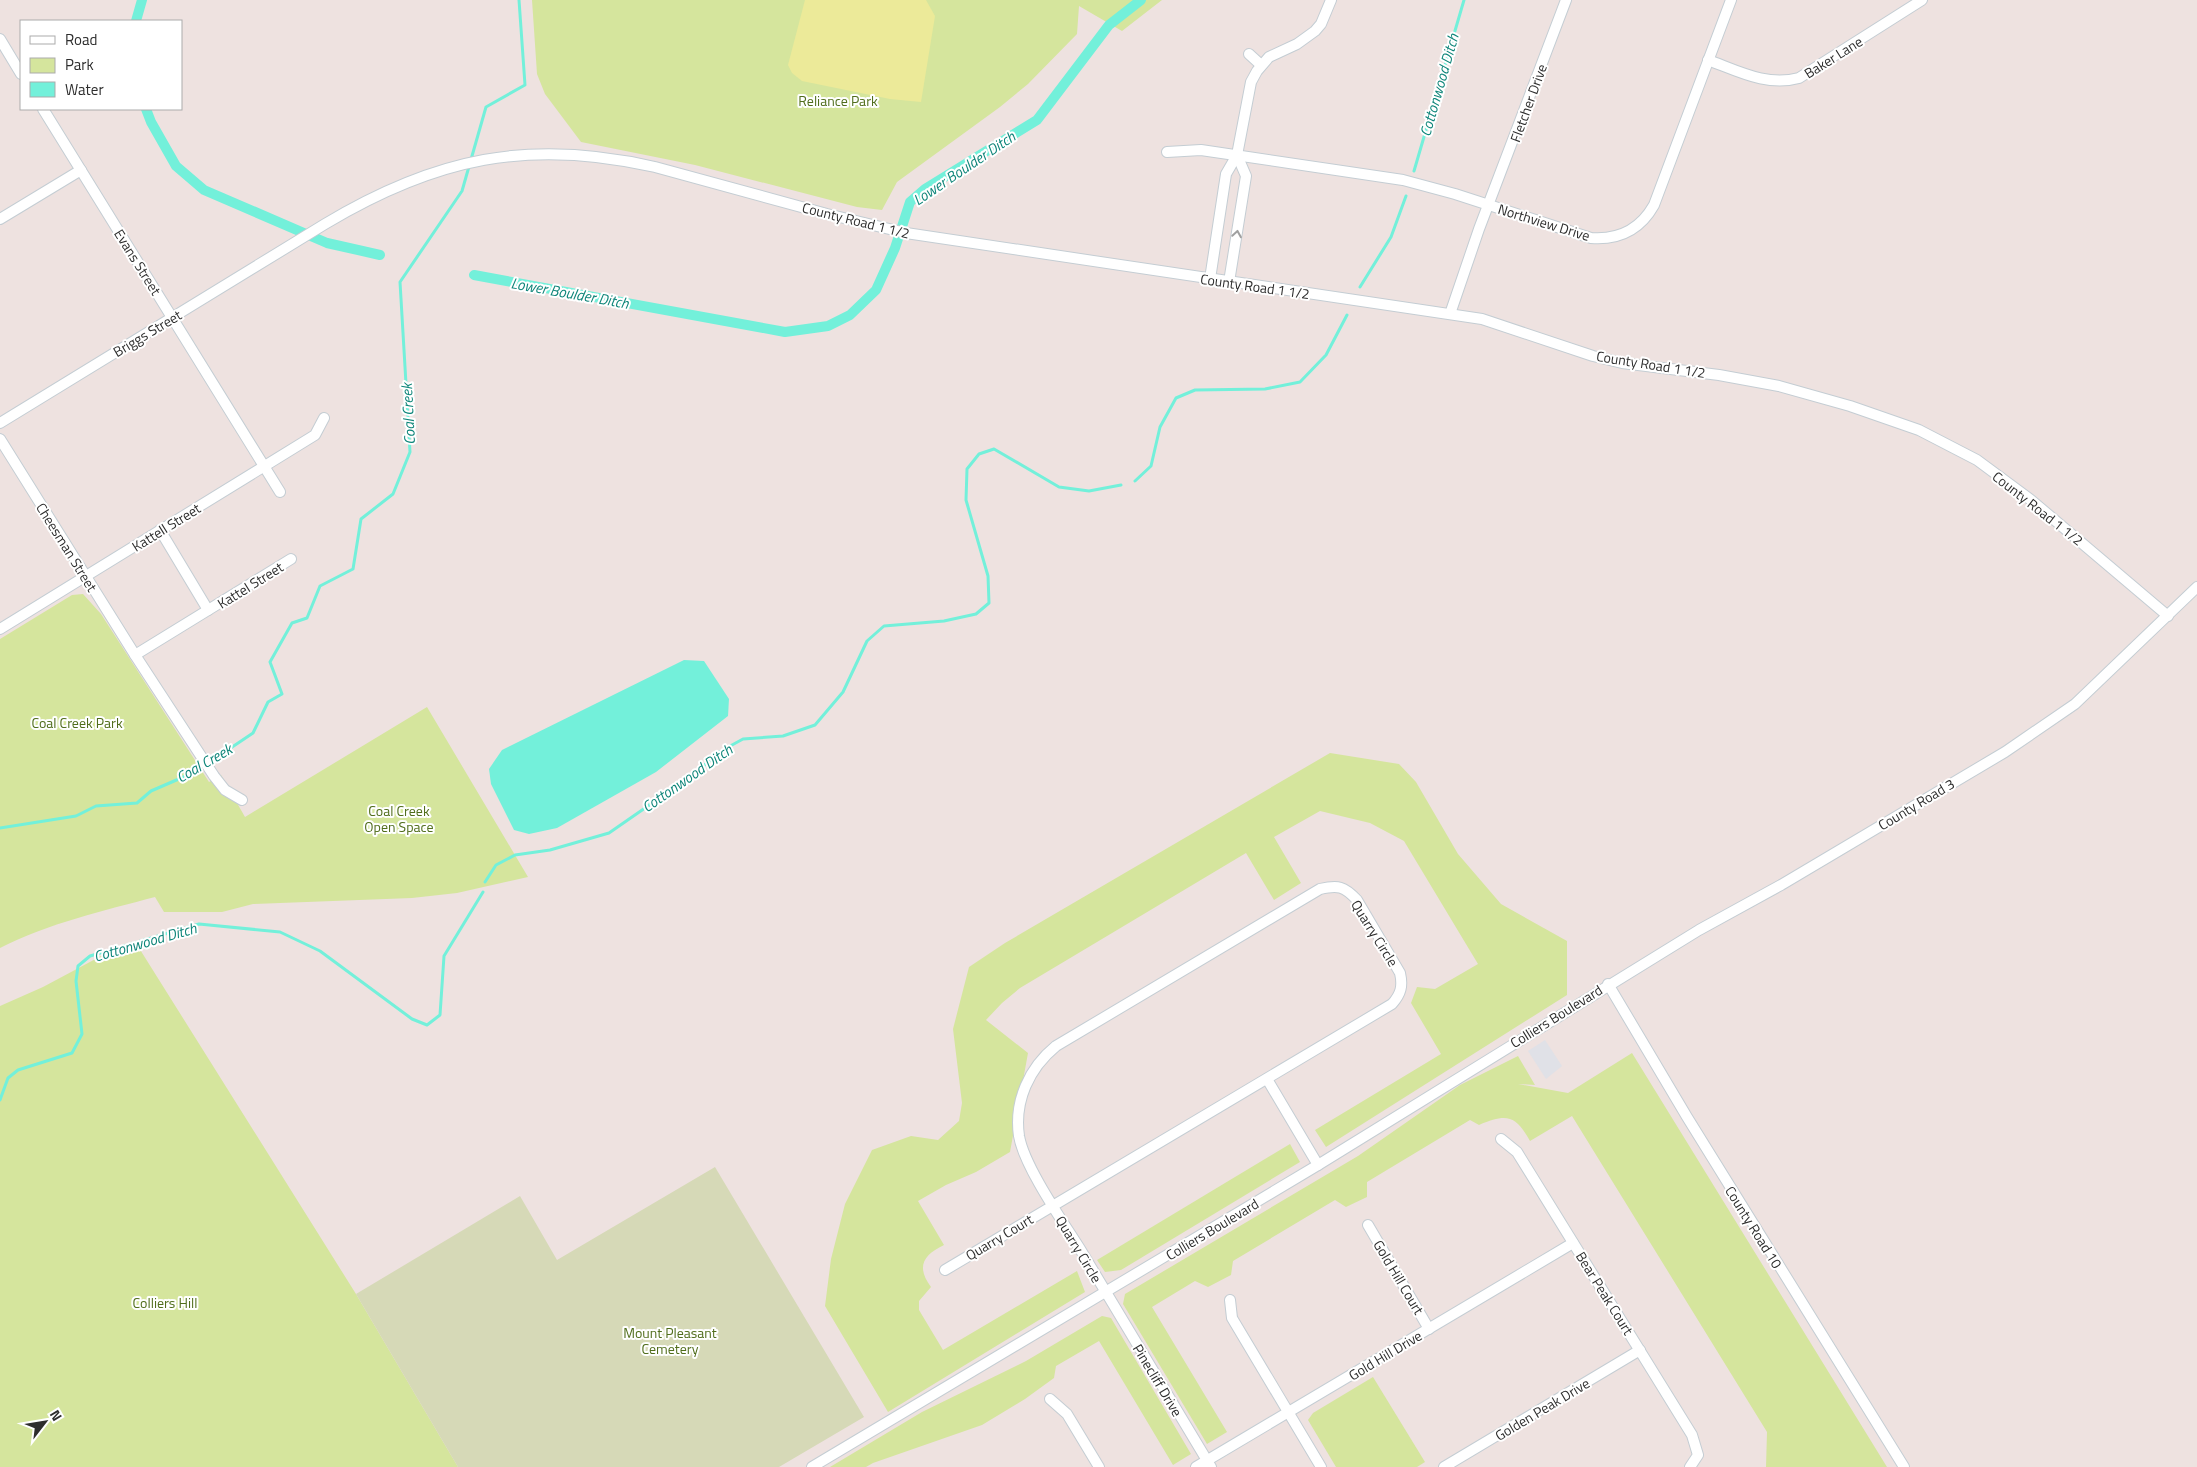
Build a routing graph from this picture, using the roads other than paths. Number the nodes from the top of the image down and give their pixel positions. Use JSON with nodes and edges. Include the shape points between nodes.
{"nodes":[{"id":1,"x":1332,"y":0,"type":"edge"},
{"id":2,"x":1566,"y":0,"type":"edge"},
{"id":3,"x":1731,"y":0,"type":"edge"},
{"id":4,"x":1922,"y":0,"type":"edge"},
{"id":5,"x":0,"y":39,"type":"edge"},
{"id":6,"x":1249,"y":54,"type":"dead end"},
{"id":7,"x":1708,"y":60,"type":"junction"},
{"id":8,"x":1262,"y":65,"type":"junction"},
{"id":9,"x":20,"y":72,"type":"edge"},
{"id":10,"x":44,"y":110,"type":"edge"},
{"id":11,"x":1167,"y":152,"type":"dead end"},
{"id":12,"x":1237,"y":156,"type":"junction"},
{"id":13,"x":80,"y":170,"type":"junction"},
{"id":14,"x":1489,"y":205,"type":"junction"},
{"id":15,"x":0,"y":218,"type":"edge"},
{"id":16,"x":295,"y":243,"type":"joint"},
{"id":17,"x":1210,"y":279,"type":"junction"},
{"id":18,"x":1229,"y":282,"type":"junction"},
{"id":19,"x":1450,"y":314,"type":"junction"},
{"id":20,"x":173,"y":318,"type":"junction"},
{"id":21,"x":324,"y":418,"type":"dead end"},
{"id":22,"x":0,"y":423,"type":"edge"},
{"id":23,"x":0,"y":439,"type":"edge"},
{"id":24,"x":264,"y":467,"type":"junction"},
{"id":25,"x":280,"y":492,"type":"dead end"},
{"id":26,"x":160,"y":530,"type":"junction"},
{"id":27,"x":291,"y":559,"type":"dead end"},
{"id":28,"x":86,"y":576,"type":"junction"},
{"id":29,"x":2197,"y":586,"type":"edge"},
{"id":30,"x":208,"y":610,"type":"junction"},
{"id":31,"x":2168,"y":616,"type":"junction"},
{"id":32,"x":0,"y":629,"type":"edge"},
{"id":33,"x":135,"y":655,"type":"junction"},
{"id":34,"x":242,"y":800,"type":"dead end"},
{"id":35,"x":1608,"y":984,"type":"junction"},
{"id":36,"x":1268,"y":1079,"type":"junction"},
{"id":37,"x":1501,"y":1139,"type":"dead end"},
{"id":38,"x":1318,"y":1165,"type":"junction"},
{"id":39,"x":1053,"y":1205,"type":"junction"},
{"id":40,"x":1368,"y":1225,"type":"dead end"},
{"id":41,"x":1573,"y":1243,"type":"junction"},
{"id":42,"x":945,"y":1270,"type":"dead end"},
{"id":43,"x":1106,"y":1292,"type":"junction"},
{"id":44,"x":1230,"y":1300,"type":"dead end"},
{"id":45,"x":1429,"y":1329,"type":"junction"},
{"id":46,"x":1640,"y":1350,"type":"junction"},
{"id":47,"x":1050,"y":1399,"type":"dead end"},
{"id":48,"x":1288,"y":1413,"type":"junction"},
{"id":49,"x":1209,"y":1464,"type":"edge"},
{"id":50,"x":812,"y":1467,"type":"edge"},
{"id":51,"x":1099,"y":1467,"type":"edge"},
{"id":52,"x":1196,"y":1467,"type":"edge"},
{"id":53,"x":1320,"y":1467,"type":"edge"},
{"id":54,"x":1444,"y":1467,"type":"edge"},
{"id":55,"x":1690,"y":1467,"type":"edge"},
{"id":56,"x":1904,"y":1467,"type":"edge"}],
"edges":[{"from":1,"to":8,"type":"street","via":[[1315,31],[1276,53]]},
{"from":2,"to":14,"type":"street","name":"Fletcher Drive"},
{"from":3,"to":7,"type":"street","name":"Northview Drive"},
{"from":4,"to":7,"type":"street","name":"Baker Lane","via":[[1799,78],[1766,81]]},
{"from":5,"to":9,"type":"street"},
{"from":6,"to":8,"type":"street"},
{"from":7,"to":14,"type":"street","name":"Northview Drive","via":[[1654,205],[1646,218],[1630,231],[1610,238],[1591,238]]},
{"from":8,"to":12,"type":"street","via":[[1249,87]]},
{"from":10,"to":13,"type":"street","name":"Evans Street"},
{"from":11,"to":12,"type":"street","name":"Northview Drive","via":[[1201,150]]},
{"from":12,"to":14,"type":"street","name":"Northview Drive","via":[[1404,180]]},
{"from":12,"to":17,"type":"street","via":[[1226,174]]},
{"from":18,"to":12,"type":"street","one_way":true,"via":[[1246,176]]},
{"from":13,"to":15,"type":"street"},
{"from":13,"to":20,"type":"street","name":"Evans Street"},
{"from":14,"to":19,"type":"street","name":"Fletcher Drive"},
{"from":16,"to":17,"type":"street","name":"County Road 1 1/2","via":[[385,190],[453,166],[520,155],[578,154],[632,162],[906,233]]},
{"from":16,"to":20,"type":"street","name":"Briggs Street"},
{"from":17,"to":18,"type":"street","name":"County Road 1 1/2"},
{"from":18,"to":19,"type":"street","name":"County Road 1 1/2"},
{"from":19,"to":31,"type":"street","name":"County Road 1 1/2","via":[[1482,319],[1622,363],[1779,386],[1919,430],[1977,460],[2031,500]]},
{"from":20,"to":22,"type":"street","name":"Briggs Street"},
{"from":20,"to":24,"type":"street","name":"Evans Street"},
{"from":21,"to":24,"type":"street","name":"Kattell Street","via":[[314,435]]},
{"from":23,"to":28,"type":"street","name":"Cheesman Street"},
{"from":24,"to":25,"type":"street","name":"Evans Street"},
{"from":24,"to":26,"type":"street","name":"Kattell Street"},
{"from":26,"to":28,"type":"street","name":"Kattell Street"},
{"from":26,"to":30,"type":"street","name":"Kattel Street"},
{"from":27,"to":30,"type":"street","name":"Kattel Street"},
{"from":28,"to":32,"type":"street","name":"Kattell Street"},
{"from":28,"to":33,"type":"street","name":"Cheesman Street"},
{"from":29,"to":31,"type":"street","name":"County Road 3"},
{"from":30,"to":33,"type":"street","name":"Kattel Street"},
{"from":31,"to":35,"type":"street","name":"County Road 3","via":[[2098,685],[2051,722],[1781,885]]},
{"from":33,"to":34,"type":"street","name":"Cheesman Street","via":[[214,776],[225,790]]},
{"from":35,"to":38,"type":"street","name":"Colliers Boulevard"},
{"from":35,"to":56,"type":"street","name":"County Road 10","via":[[1686,1117]]},
{"from":36,"to":38,"type":"street"},
{"from":36,"to":39,"type":"street","name":"Quarry Circle"},
{"from":36,"to":39,"type":"street","name":"Quarry Circle","via":[[1392,1004],[1399,996],[1400,973],[1357,900],[1348,891],[1335,886],[1320,889],[1044,1056],[1033,1070],[1020,1102],[1019,1137],[1030,1165]]},
{"from":37,"to":41,"type":"street","name":"Bear Peak Court","via":[[1517,1152]]},
{"from":38,"to":43,"type":"street","name":"Colliers Boulevard"},
{"from":39,"to":42,"type":"street","name":"Quarry Court"},
{"from":39,"to":43,"type":"street","name":"Quarry Circle"},
{"from":40,"to":45,"type":"street","name":"Gold Hill Court"},
{"from":41,"to":45,"type":"street","name":"Gold Hill Drive"},
{"from":41,"to":46,"type":"street","name":"Bear Peak Court"},
{"from":43,"to":49,"type":"street","name":"Pinecliff Drive"},
{"from":43,"to":50,"type":"street","name":"Colliers Boulevard"},
{"from":44,"to":48,"type":"street","via":[[1232,1318]]},
{"from":45,"to":48,"type":"street","name":"Gold Hill Drive"},
{"from":46,"to":54,"type":"street","name":"Golden Peak Drive"},
{"from":46,"to":55,"type":"street","name":"Bear Peak Court","via":[[1692,1435],[1698,1455]]},
{"from":47,"to":51,"type":"street","via":[[1067,1414]]},
{"from":48,"to":49,"type":"street","name":"Gold Hill Drive"},
{"from":48,"to":53,"type":"street"},
{"from":49,"to":52,"type":"street","name":"Gold Hill Drive"}]}
